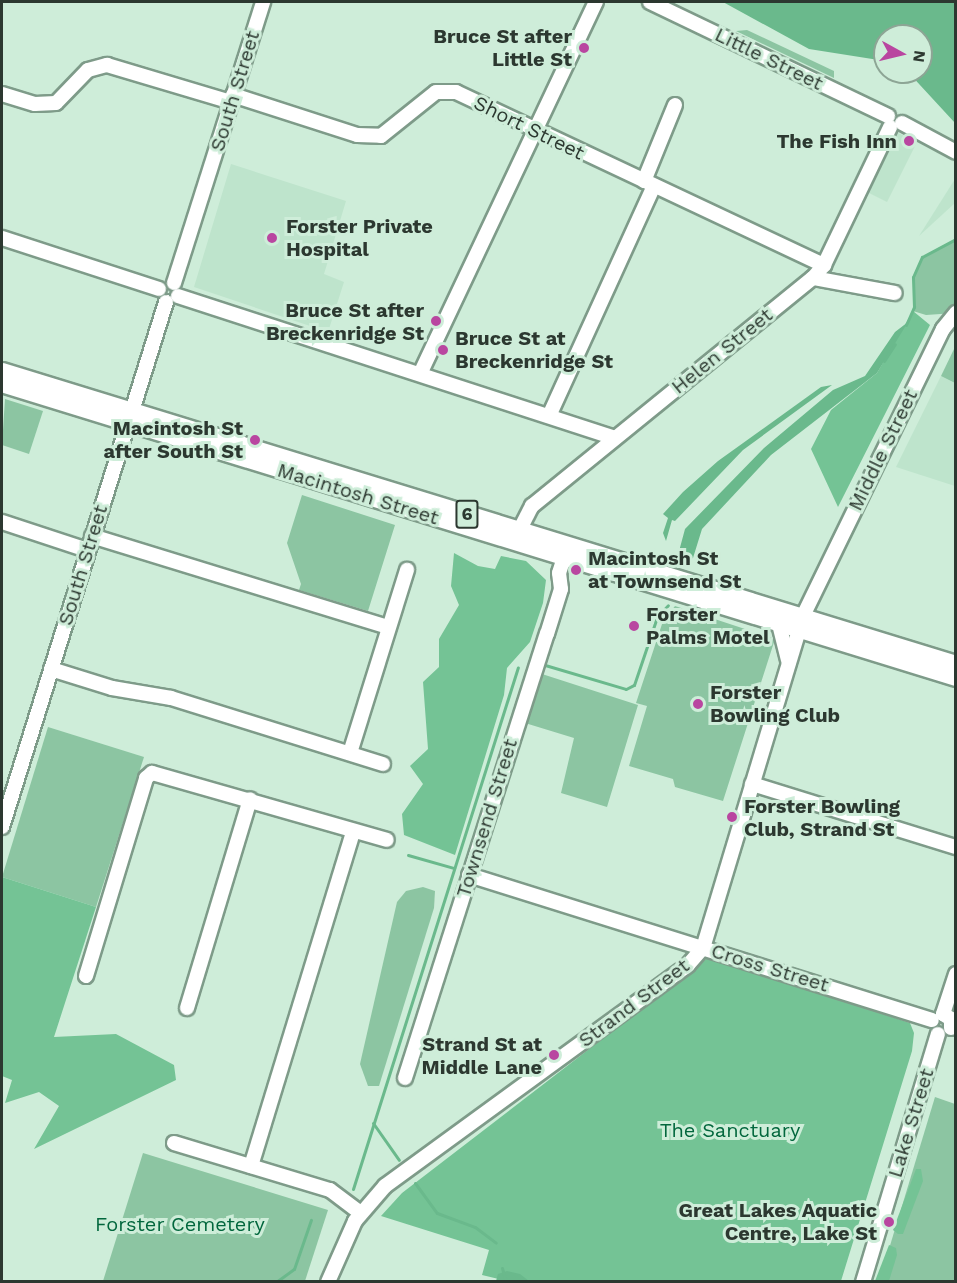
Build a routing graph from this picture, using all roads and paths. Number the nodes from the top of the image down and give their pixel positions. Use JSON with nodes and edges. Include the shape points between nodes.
{"nodes":[{"id":1,"x":263,"y":2,"type":"edge"},
{"id":2,"x":596,"y":2,"type":"edge"},
{"id":3,"x":650,"y":2,"type":"edge"},
{"id":4,"x":2,"y":94,"type":"edge"},
{"id":5,"x":232,"y":99,"type":"junction"},
{"id":6,"x":675,"y":105,"type":"dead end"},
{"id":7,"x":893,"y":122,"type":"junction"},
{"id":8,"x":534,"y":132,"type":"junction"},
{"id":9,"x":956,"y":152,"type":"edge"},
{"id":10,"x":649,"y":183,"type":"junction"},
{"id":11,"x":2,"y":238,"type":"edge"},
{"id":12,"x":824,"y":265,"type":"junction"},
{"id":13,"x":813,"y":278,"type":"junction"},
{"id":14,"x":895,"y":293,"type":"dead end"},
{"id":15,"x":173,"y":294,"type":"junction"},
{"id":16,"x":956,"y":313,"type":"edge"},
{"id":17,"x":2,"y":371,"type":"edge"},
{"id":18,"x":420,"y":374,"type":"junction"},
{"id":19,"x":2,"y":384,"type":"edge"},
{"id":20,"x":549,"y":416,"type":"junction"},
{"id":21,"x":129,"y":417,"type":"junction"},
{"id":22,"x":615,"y":438,"type":"junction"},
{"id":23,"x":2,"y":522,"type":"edge"},
{"id":24,"x":92,"y":536,"type":"junction"},
{"id":25,"x":516,"y":536,"type":"junction"},
{"id":26,"x":87,"y":550,"type":"junction"},
{"id":27,"x":564,"y":558,"type":"junction"},
{"id":28,"x":407,"y":570,"type":"dead end"},
{"id":29,"x":805,"y":622,"type":"junction"},
{"id":30,"x":779,"y":624,"type":"junction"},
{"id":31,"x":387,"y":627,"type":"junction"},
{"id":32,"x":788,"y":662,"type":"junction"},
{"id":33,"x":956,"y":664,"type":"edge"},
{"id":34,"x":51,"y":669,"type":"junction"},
{"id":35,"x":956,"y":678,"type":"edge"},
{"id":36,"x":350,"y":753,"type":"junction"},
{"id":37,"x":383,"y":764,"type":"dead end"},
{"id":38,"x":752,"y":784,"type":"junction"},
{"id":39,"x":250,"y":798,"type":"junction"},
{"id":40,"x":4,"y":812,"type":"edge"},
{"id":41,"x":2,"y":827,"type":"edge"},
{"id":42,"x":353,"y":832,"type":"junction"},
{"id":43,"x":387,"y":840,"type":"dead end"},
{"id":44,"x":956,"y":847,"type":"edge"},
{"id":45,"x":469,"y":875,"type":"junction"},
{"id":46,"x":703,"y":948,"type":"junction"},
{"id":47,"x":956,"y":975,"type":"edge"},
{"id":48,"x":86,"y":976,"type":"dead end"},
{"id":49,"x":188,"y":1008,"type":"dead end"},
{"id":50,"x":938,"y":1022,"type":"junction"},
{"id":51,"x":953,"y":1029,"type":"edge"},
{"id":52,"x":405,"y":1078,"type":"dead end"},
{"id":53,"x":174,"y":1143,"type":"dead end"},
{"id":54,"x":251,"y":1166,"type":"junction"},
{"id":55,"x":360,"y":1213,"type":"junction"},
{"id":56,"x":328,"y":1281,"type":"edge"},
{"id":57,"x":863,"y":1281,"type":"edge"}],
"edges":[{"from":1,"to":5,"type":"street","name":"South Street"},
{"from":2,"to":8,"type":"street"},
{"from":3,"to":7,"type":"street","name":"Little Street"},
{"from":4,"to":5,"type":"street","name":"Short Street","via":[[35,104],[56,103],[88,70],[107,66]]},
{"from":5,"to":8,"type":"street","name":"Short Street","via":[[357,135],[381,136],[436,92],[456,92]]},
{"from":5,"to":15,"type":"street","name":"South Street"},
{"from":6,"to":10,"type":"street"},
{"from":7,"to":9,"type":"street","name":"Little Street"},
{"from":7,"to":12,"type":"street","name":"Helen Street"},
{"from":8,"to":10,"type":"street","name":"Short Street"},
{"from":8,"to":18,"type":"street"},
{"from":10,"to":12,"type":"street","name":"Short Street"},
{"from":10,"to":20,"type":"street"},
{"from":11,"to":15,"type":"street","via":[[159,289],[160,297]]},
{"from":12,"to":13,"type":"street","name":"Helen Street"},
{"from":13,"to":14,"type":"street"},
{"from":13,"to":22,"type":"street","name":"Helen Street"},
{"from":15,"to":18,"type":"street"},
{"from":15,"to":21,"type":"street","name":"South Street"},
{"from":16,"to":29,"type":"street","name":"Middle Street","via":[[943,329],[814,590]]},
{"from":17,"to":21,"type":"main road","name":"Macintosh Street","number":"6"},
{"from":18,"to":20,"type":"street"},
{"from":19,"to":21,"type":"main road","name":"Macintosh Street","number":"6"},
{"from":20,"to":22,"type":"street"},
{"from":21,"to":24,"type":"street","name":"South Street"},
{"from":21,"to":25,"type":"main road","name":"Macintosh Street","number":"6"},
{"from":22,"to":25,"type":"street","name":"Helen Street","via":[[528,510]]},
{"from":23,"to":26,"type":"street"},
{"from":24,"to":26,"type":"street","name":"South Street"},
{"from":24,"to":31,"type":"street"},
{"from":25,"to":27,"type":"main road","name":"Macintosh Street","number":"6"},
{"from":25,"to":29,"type":"main road","name":"Macintosh Street","number":"6"},
{"from":26,"to":34,"type":"street","name":"South Street"},
{"from":27,"to":30,"type":"main road","name":"Macintosh Street","number":"6"},
{"from":27,"to":45,"type":"street","name":"Townsend Street","via":[[559,573],[561,589]]},
{"from":28,"to":31,"type":"street"},
{"from":29,"to":30,"type":"main road","name":"Macintosh Street","number":"6"},
{"from":29,"to":32,"type":"street","name":"Strand Street"},
{"from":29,"to":33,"type":"main road","name":"Macintosh Street","number":"6"},
{"from":29,"to":35,"type":"main road","name":"Macintosh Street","number":"6"},
{"from":30,"to":32,"type":"street"},
{"from":31,"to":36,"type":"street"},
{"from":32,"to":38,"type":"street","name":"Strand Street"},
{"from":34,"to":36,"type":"street","via":[[112,688],[171,698]]},
{"from":34,"to":40,"type":"street","name":"South Street"},
{"from":36,"to":37,"type":"street"},
{"from":38,"to":44,"type":"street"},
{"from":38,"to":46,"type":"street","name":"Strand Street"},
{"from":39,"to":42,"type":"street"},
{"from":39,"to":48,"type":"street","via":[[161,773],[152,772],[146,778]]},
{"from":39,"to":49,"type":"street"},
{"from":40,"to":41,"type":"street","name":"South Street"},
{"from":42,"to":43,"type":"street"},
{"from":42,"to":54,"type":"street"},
{"from":45,"to":46,"type":"street","name":"Cross Street"},
{"from":45,"to":52,"type":"street","name":"Townsend Street"},
{"from":46,"to":50,"type":"street","name":"Cross Street"},
{"from":46,"to":55,"type":"street","name":"Strand Street","via":[[688,965],[385,1186]]},
{"from":47,"to":50,"type":"street","name":"Lake Street"},
{"from":50,"to":51,"type":"street","via":[[951,1019]]},
{"from":50,"to":57,"type":"street","name":"Lake Street"},
{"from":53,"to":54,"type":"street"},
{"from":54,"to":55,"type":"street","via":[[330,1190]]},
{"from":55,"to":56,"type":"street","name":"Strand Street"}]}
